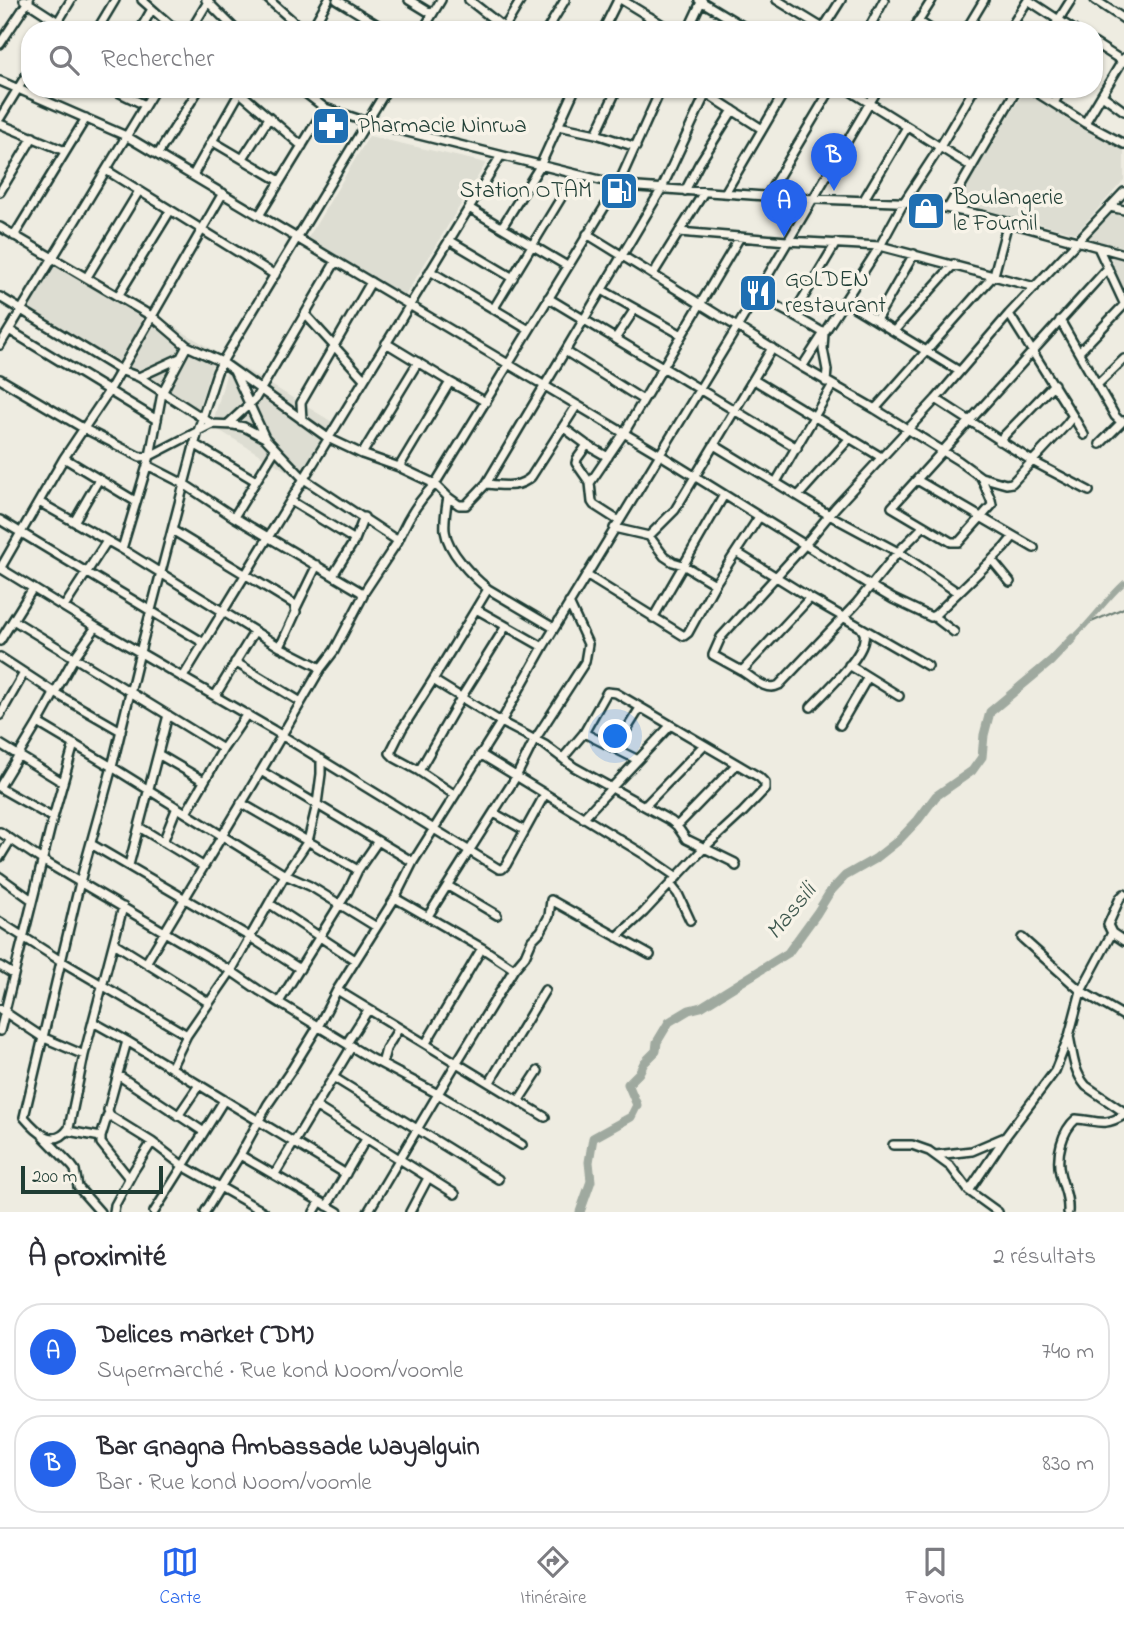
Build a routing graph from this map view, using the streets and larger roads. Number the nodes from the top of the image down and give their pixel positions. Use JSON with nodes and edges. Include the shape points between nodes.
{"nodes":[{"id":1,"x":71,"y":0,"type":"edge"},
{"id":2,"x":115,"y":0,"type":"edge"},
{"id":3,"x":142,"y":0,"type":"edge"},
{"id":4,"x":269,"y":0,"type":"edge"},
{"id":5,"x":328,"y":0,"type":"edge"},
{"id":6,"x":337,"y":0,"type":"edge"},
{"id":7,"x":409,"y":0,"type":"edge"},
{"id":8,"x":441,"y":0,"type":"edge"},
{"id":9,"x":468,"y":0,"type":"edge"},
{"id":10,"x":521,"y":0,"type":"edge"},
{"id":11,"x":565,"y":0,"type":"edge"},
{"id":12,"x":620,"y":0,"type":"edge"},
{"id":13,"x":701,"y":0,"type":"edge"},
{"id":14,"x":777,"y":0,"type":"edge"},
{"id":15,"x":841,"y":0,"type":"edge"},
{"id":16,"x":884,"y":0,"type":"edge"},
{"id":17,"x":932,"y":0,"type":"edge"},
{"id":18,"x":984,"y":0,"type":"edge"},
{"id":19,"x":1028,"y":0,"type":"edge"},
{"id":20,"x":1071,"y":0,"type":"edge"},
{"id":21,"x":1095,"y":0,"type":"edge"},
{"id":22,"x":1115,"y":0,"type":"edge"},
{"id":23,"x":27,"y":1,"type":"edge"},
{"id":24,"x":208,"y":1,"type":"edge"},
{"id":25,"x":152,"y":9,"type":"junction"},
{"id":26,"x":1109,"y":9,"type":"junction"},
{"id":27,"x":432,"y":14,"type":"junction"},
{"id":28,"x":650,"y":17,"type":"junction"},
{"id":29,"x":1124,"y":19,"type":"edge"},
{"id":30,"x":1058,"y":20,"type":"joint"},
{"id":31,"x":57,"y":21,"type":"edge"},
{"id":32,"x":59,"y":21,"type":"edge"},
{"id":33,"x":102,"y":21,"type":"edge"},
{"id":34,"x":145,"y":21,"type":"edge"},
{"id":35,"x":166,"y":21,"type":"edge"},
{"id":36,"x":196,"y":21,"type":"edge"},
{"id":37,"x":227,"y":21,"type":"edge"},
{"id":38,"x":293,"y":21,"type":"edge"},
{"id":39,"x":316,"y":21,"type":"edge"},
{"id":40,"x":371,"y":21,"type":"edge"},
{"id":41,"x":428,"y":21,"type":"edge"},
{"id":42,"x":496,"y":21,"type":"edge"},
{"id":43,"x":510,"y":21,"type":"edge"},
{"id":44,"x":552,"y":21,"type":"edge"},
{"id":45,"x":608,"y":21,"type":"edge"},
{"id":46,"x":648,"y":21,"type":"edge"},
{"id":47,"x":656,"y":21,"type":"edge"},
{"id":48,"x":692,"y":21,"type":"edge"},
{"id":49,"x":735,"y":21,"type":"edge"},
{"id":50,"x":811,"y":21,"type":"edge"},
{"id":51,"x":829,"y":21,"type":"edge"},
{"id":52,"x":873,"y":21,"type":"edge"},
{"id":53,"x":918,"y":21,"type":"edge"},
{"id":54,"x":971,"y":21,"type":"edge"},
{"id":55,"x":1015,"y":21,"type":"edge"},
{"id":56,"x":0,"y":42,"type":"edge"},
{"id":57,"x":1103,"y":48,"type":"edge"},
{"id":58,"x":1123,"y":60,"type":"edge"},
{"id":59,"x":0,"y":81,"type":"edge"},
{"id":60,"x":21,"y":84,"type":"edge"},
{"id":61,"x":18,"y":89,"type":"junction"},
{"id":62,"x":21,"y":90,"type":"edge"},
{"id":63,"x":1103,"y":93,"type":"edge"},
{"id":64,"x":1103,"y":96,"type":"edge"},
{"id":65,"x":39,"y":98,"type":"edge"},
{"id":66,"x":131,"y":98,"type":"edge"},
{"id":67,"x":149,"y":98,"type":"edge"},
{"id":68,"x":193,"y":98,"type":"edge"},
{"id":69,"x":234,"y":98,"type":"edge"},
{"id":70,"x":246,"y":98,"type":"edge"},
{"id":71,"x":312,"y":98,"type":"edge"},
{"id":72,"x":382,"y":98,"type":"edge"},
{"id":73,"x":571,"y":98,"type":"edge"},
{"id":74,"x":613,"y":98,"type":"edge"},
{"id":75,"x":657,"y":98,"type":"edge"},
{"id":76,"x":700,"y":98,"type":"edge"},
{"id":77,"x":714,"y":98,"type":"edge"},
{"id":78,"x":781,"y":98,"type":"edge"},
{"id":79,"x":826,"y":98,"type":"edge"},
{"id":80,"x":861,"y":98,"type":"edge"},
{"id":81,"x":873,"y":98,"type":"edge"},
{"id":82,"x":969,"y":98,"type":"edge"},
{"id":83,"x":1012,"y":98,"type":"edge"},
{"id":84,"x":1046,"y":98,"type":"edge"},
{"id":85,"x":1057,"y":98,"type":"edge"},
{"id":86,"x":1100,"y":98,"type":"edge"},
{"id":87,"x":1054,"y":103,"type":"junction"},
{"id":88,"x":870,"y":104,"type":"junction"},
{"id":89,"x":145,"y":105,"type":"junction"},
{"id":90,"x":325,"y":108,"type":"junction"},
{"id":91,"x":733,"y":110,"type":"junction"},
{"id":92,"x":1124,"y":111,"type":"edge"},
{"id":93,"x":0,"y":118,"type":"edge"},
{"id":94,"x":86,"y":118,"type":"junction"},
{"id":95,"x":269,"y":118,"type":"junction"},
{"id":96,"x":367,"y":122,"type":"junction"},
{"id":97,"x":1085,"y":123,"type":"junction"},
{"id":98,"x":0,"y":124,"type":"edge"},
{"id":99,"x":558,"y":126,"type":"junction"},
{"id":100,"x":907,"y":127,"type":"junction"},
{"id":101,"x":762,"y":129,"type":"junction"},
{"id":102,"x":596,"y":134,"type":"junction"},
{"id":103,"x":127,"y":136,"type":"junction"},
{"id":104,"x":33,"y":138,"type":"junction"},
{"id":105,"x":212,"y":141,"type":"junction"},
{"id":106,"x":1124,"y":144,"type":"edge"},
{"id":107,"x":302,"y":146,"type":"junction"},
{"id":108,"x":636,"y":147,"type":"junction"},
{"id":109,"x":940,"y":147,"type":"junction"},
{"id":110,"x":65,"y":151,"type":"junction"},
{"id":111,"x":158,"y":155,"type":"junction"},
{"id":112,"x":500,"y":156,"type":"junction"},
{"id":113,"x":243,"y":158,"type":"junction"},
{"id":114,"x":540,"y":166,"type":"junction"},
{"id":115,"x":972,"y":167,"type":"junction"},
{"id":116,"x":106,"y":170,"type":"junction"},
{"id":117,"x":193,"y":175,"type":"junction"},
{"id":118,"x":575,"y":175,"type":"junction"},
{"id":119,"x":279,"y":181,"type":"junction"},
{"id":120,"x":618,"y":185,"type":"junction"},
{"id":121,"x":661,"y":190,"type":"junction"},
{"id":122,"x":139,"y":191,"type":"junction"},
{"id":123,"x":685,"y":191,"type":"junction"},
{"id":124,"x":0,"y":192,"type":"edge"},
{"id":125,"x":704,"y":192,"type":"junction"},
{"id":126,"x":1124,"y":192,"type":"edge"},
{"id":127,"x":223,"y":193,"type":"junction"},
{"id":128,"x":725,"y":193,"type":"junction"},
{"id":129,"x":767,"y":196,"type":"junction"},
{"id":130,"x":814,"y":198,"type":"junction"},
{"id":131,"x":863,"y":201,"type":"junction"},
{"id":132,"x":904,"y":202,"type":"junction"},
{"id":133,"x":1110,"y":207,"type":"junction"},
{"id":134,"x":469,"y":208,"type":"junction"},
{"id":135,"x":948,"y":208,"type":"junction"},
{"id":136,"x":170,"y":211,"type":"junction"},
{"id":137,"x":1124,"y":211,"type":"edge"},
{"id":138,"x":260,"y":214,"type":"junction"},
{"id":139,"x":1009,"y":222,"type":"junction"},
{"id":140,"x":0,"y":227,"type":"edge"},
{"id":141,"x":502,"y":228,"type":"junction"},
{"id":142,"x":202,"y":231,"type":"junction"},
{"id":143,"x":679,"y":232,"type":"junction"},
{"id":144,"x":587,"y":234,"type":"junction"},
{"id":145,"x":14,"y":236,"type":"junction"},
{"id":146,"x":740,"y":237,"type":"junction"},
{"id":147,"x":298,"y":238,"type":"junction"},
{"id":148,"x":449,"y":240,"type":"junction"},
{"id":149,"x":787,"y":241,"type":"junction"},
{"id":150,"x":1078,"y":242,"type":"junction"},
{"id":151,"x":836,"y":243,"type":"junction"},
{"id":152,"x":533,"y":246,"type":"junction"},
{"id":153,"x":880,"y":246,"type":"junction"},
{"id":154,"x":1098,"y":247,"type":"junction"},
{"id":155,"x":914,"y":254,"type":"junction"},
{"id":156,"x":1124,"y":254,"type":"edge"},
{"id":157,"x":623,"y":256,"type":"junction"},
{"id":158,"x":53,"y":258,"type":"junction"},
{"id":159,"x":337,"y":261,"type":"junction"},
{"id":160,"x":954,"y":264,"type":"junction"},
{"id":161,"x":567,"y":266,"type":"junction"},
{"id":162,"x":1108,"y":268,"type":"junction"},
{"id":163,"x":430,"y":271,"type":"junction"},
{"id":164,"x":653,"y":274,"type":"junction"},
{"id":165,"x":275,"y":275,"type":"junction"},
{"id":166,"x":994,"y":275,"type":"junction"},
{"id":167,"x":87,"y":277,"type":"junction"},
{"id":168,"x":513,"y":278,"type":"junction"},
{"id":169,"x":371,"y":282,"type":"junction"},
{"id":170,"x":1035,"y":287,"type":"junction"},
{"id":171,"x":602,"y":290,"type":"junction"},
{"id":172,"x":756,"y":295,"type":"junction"},
{"id":173,"x":118,"y":296,"type":"junction"},
{"id":174,"x":0,"y":297,"type":"edge"},
{"id":175,"x":548,"y":298,"type":"junction"},
{"id":176,"x":844,"y":301,"type":"junction"},
{"id":177,"x":1124,"y":302,"type":"edge"},
{"id":178,"x":409,"y":304,"type":"junction"},
{"id":179,"x":699,"y":304,"type":"junction"},
{"id":180,"x":494,"y":308,"type":"junction"},
{"id":181,"x":22,"y":309,"type":"junction"},
{"id":182,"x":635,"y":309,"type":"junction"},
{"id":183,"x":305,"y":314,"type":"junction"},
{"id":184,"x":793,"y":314,"type":"junction"},
{"id":185,"x":1009,"y":314,"type":"junction"},
{"id":186,"x":153,"y":317,"type":"junction"},
{"id":187,"x":585,"y":320,"type":"junction"},
{"id":188,"x":876,"y":320,"type":"junction"},
{"id":189,"x":1060,"y":320,"type":"junction"},
{"id":190,"x":738,"y":326,"type":"junction"},
{"id":191,"x":9,"y":330,"type":"junction"},
{"id":192,"x":529,"y":330,"type":"junction"},
{"id":193,"x":894,"y":331,"type":"junction"},
{"id":194,"x":824,"y":333,"type":"junction"},
{"id":195,"x":681,"y":335,"type":"junction"},
{"id":196,"x":615,"y":339,"type":"junction"},
{"id":197,"x":386,"y":343,"type":"junction"},
{"id":198,"x":0,"y":345,"type":"edge"},
{"id":199,"x":333,"y":345,"type":"junction"},
{"id":200,"x":187,"y":346,"type":"junction"},
{"id":201,"x":772,"y":348,"type":"junction"},
{"id":202,"x":565,"y":351,"type":"junction"},
{"id":203,"x":927,"y":351,"type":"junction"},
{"id":204,"x":1032,"y":351,"type":"junction"},
{"id":205,"x":1079,"y":352,"type":"junction"},
{"id":206,"x":181,"y":358,"type":"junction"},
{"id":207,"x":1124,"y":359,"type":"edge"},
{"id":208,"x":222,"y":362,"type":"junction"},
{"id":209,"x":418,"y":362,"type":"junction"},
{"id":210,"x":509,"y":365,"type":"junction"},
{"id":211,"x":802,"y":367,"type":"junction"},
{"id":212,"x":663,"y":368,"type":"junction"},
{"id":213,"x":120,"y":370,"type":"junction"},
{"id":214,"x":234,"y":370,"type":"junction"},
{"id":215,"x":959,"y":371,"type":"junction"},
{"id":216,"x":139,"y":377,"type":"junction"},
{"id":217,"x":0,"y":379,"type":"edge"},
{"id":218,"x":364,"y":379,"type":"junction"},
{"id":219,"x":754,"y":380,"type":"junction"},
{"id":220,"x":450,"y":382,"type":"junction"},
{"id":221,"x":829,"y":384,"type":"junction"},
{"id":222,"x":1054,"y":384,"type":"junction"},
{"id":223,"x":1098,"y":384,"type":"junction"},
{"id":224,"x":545,"y":386,"type":"junction"},
{"id":225,"x":261,"y":389,"type":"junction"},
{"id":226,"x":699,"y":389,"type":"junction"},
{"id":227,"x":109,"y":391,"type":"junction"},
{"id":228,"x":162,"y":393,"type":"junction"},
{"id":229,"x":936,"y":399,"type":"junction"},
{"id":230,"x":643,"y":400,"type":"junction"},
{"id":231,"x":486,"y":402,"type":"junction"},
{"id":232,"x":249,"y":405,"type":"junction"},
{"id":233,"x":577,"y":405,"type":"junction"},
{"id":234,"x":875,"y":409,"type":"junction"},
{"id":235,"x":733,"y":411,"type":"junction"},
{"id":236,"x":815,"y":416,"type":"junction"},
{"id":237,"x":1073,"y":416,"type":"junction"},
{"id":238,"x":202,"y":418,"type":"junction"},
{"id":239,"x":157,"y":420,"type":"junction"},
{"id":240,"x":302,"y":421,"type":"junction"},
{"id":241,"x":1124,"y":421,"type":"edge"},
{"id":242,"x":970,"y":422,"type":"junction"},
{"id":243,"x":212,"y":424,"type":"junction"},
{"id":244,"x":228,"y":424,"type":"junction"},
{"id":245,"x":83,"y":428,"type":"junction"},
{"id":246,"x":564,"y":428,"type":"junction"},
{"id":247,"x":907,"y":430,"type":"junction"},
{"id":248,"x":198,"y":431,"type":"junction"},
{"id":249,"x":624,"y":432,"type":"junction"},
{"id":250,"x":1084,"y":435,"type":"dead end"},
{"id":251,"x":328,"y":438,"type":"junction"},
{"id":252,"x":850,"y":438,"type":"junction"},
{"id":253,"x":265,"y":439,"type":"junction"},
{"id":254,"x":999,"y":441,"type":"junction"},
{"id":255,"x":194,"y":444,"type":"junction"},
{"id":256,"x":1100,"y":444,"type":"dead end"},
{"id":257,"x":587,"y":445,"type":"junction"},
{"id":258,"x":714,"y":445,"type":"junction"},
{"id":259,"x":797,"y":448,"type":"junction"},
{"id":260,"x":275,"y":450,"type":"junction"},
{"id":261,"x":944,"y":451,"type":"junction"},
{"id":262,"x":362,"y":454,"type":"junction"},
{"id":263,"x":659,"y":454,"type":"junction"},
{"id":264,"x":608,"y":457,"type":"junction"},
{"id":265,"x":881,"y":457,"type":"junction"},
{"id":266,"x":64,"y":458,"type":"junction"},
{"id":267,"x":148,"y":460,"type":"junction"},
{"id":268,"x":1032,"y":461,"type":"junction"},
{"id":269,"x":399,"y":467,"type":"junction"},
{"id":270,"x":695,"y":477,"type":"junction"},
{"id":271,"x":981,"y":477,"type":"junction"},
{"id":272,"x":99,"y":479,"type":"junction"},
{"id":273,"x":304,"y":479,"type":"junction"},
{"id":274,"x":917,"y":480,"type":"junction"},
{"id":275,"x":256,"y":481,"type":"junction"},
{"id":276,"x":776,"y":482,"type":"junction"},
{"id":277,"x":590,"y":483,"type":"junction"},
{"id":278,"x":184,"y":484,"type":"junction"},
{"id":279,"x":435,"y":484,"type":"junction"},
{"id":280,"x":486,"y":484,"type":"junction"},
{"id":281,"x":1089,"y":491,"type":"dead end"},
{"id":282,"x":724,"y":495,"type":"junction"},
{"id":283,"x":798,"y":496,"type":"junction"},
{"id":284,"x":448,"y":497,"type":"junction"},
{"id":285,"x":291,"y":500,"type":"junction"},
{"id":286,"x":135,"y":501,"type":"junction"},
{"id":287,"x":39,"y":502,"type":"junction"},
{"id":288,"x":829,"y":515,"type":"junction"},
{"id":289,"x":982,"y":516,"type":"junction"},
{"id":290,"x":234,"y":517,"type":"junction"},
{"id":291,"x":364,"y":517,"type":"junction"},
{"id":292,"x":759,"y":517,"type":"junction"},
{"id":293,"x":0,"y":520,"type":"edge"},
{"id":294,"x":74,"y":522,"type":"junction"},
{"id":295,"x":616,"y":525,"type":"junction"},
{"id":296,"x":923,"y":526,"type":"junction"},
{"id":297,"x":172,"y":530,"type":"junction"},
{"id":298,"x":21,"y":532,"type":"junction"},
{"id":299,"x":649,"y":536,"type":"junction"},
{"id":300,"x":268,"y":537,"type":"junction"},
{"id":301,"x":1013,"y":537,"type":"junction"},
{"id":302,"x":355,"y":540,"type":"junction"},
{"id":303,"x":107,"y":541,"type":"junction"},
{"id":304,"x":398,"y":541,"type":"junction"},
{"id":305,"x":804,"y":545,"type":"junction"},
{"id":306,"x":1034,"y":548,"type":"dead end"},
{"id":307,"x":121,"y":550,"type":"junction"},
{"id":308,"x":736,"y":552,"type":"junction"},
{"id":309,"x":898,"y":552,"type":"junction"},
{"id":310,"x":992,"y":560,"type":"junction"},
{"id":311,"x":317,"y":565,"type":"junction"},
{"id":312,"x":683,"y":565,"type":"junction"},
{"id":313,"x":0,"y":568,"type":"edge"},
{"id":314,"x":86,"y":572,"type":"junction"},
{"id":315,"x":160,"y":573,"type":"junction"},
{"id":316,"x":246,"y":573,"type":"junction"},
{"id":317,"x":333,"y":575,"type":"junction"},
{"id":318,"x":586,"y":575,"type":"junction"},
{"id":319,"x":776,"y":577,"type":"junction"},
{"id":320,"x":1010,"y":582,"type":"dead end"},
{"id":321,"x":715,"y":584,"type":"junction"},
{"id":322,"x":871,"y":586,"type":"junction"},
{"id":323,"x":33,"y":588,"type":"junction"},
{"id":324,"x":488,"y":589,"type":"junction"},
{"id":325,"x":957,"y":592,"type":"junction"},
{"id":326,"x":363,"y":594,"type":"junction"},
{"id":327,"x":810,"y":598,"type":"junction"},
{"id":328,"x":569,"y":603,"type":"junction"},
{"id":329,"x":64,"y":607,"type":"junction"},
{"id":330,"x":296,"y":608,"type":"junction"},
{"id":331,"x":475,"y":609,"type":"junction"},
{"id":332,"x":150,"y":610,"type":"junction"},
{"id":333,"x":222,"y":612,"type":"junction"},
{"id":334,"x":933,"y":616,"type":"junction"},
{"id":335,"x":844,"y":617,"type":"junction"},
{"id":336,"x":653,"y":618,"type":"junction"},
{"id":337,"x":13,"y":620,"type":"junction"},
{"id":338,"x":506,"y":626,"type":"junction"},
{"id":339,"x":96,"y":627,"type":"junction"},
{"id":340,"x":554,"y":628,"type":"junction"},
{"id":341,"x":861,"y":628,"type":"junction"},
{"id":342,"x":254,"y":632,"type":"junction"},
{"id":343,"x":954,"y":632,"type":"dead end"},
{"id":344,"x":0,"y":641,"type":"edge"},
{"id":345,"x":204,"y":643,"type":"junction"},
{"id":346,"x":280,"y":647,"type":"junction"},
{"id":347,"x":542,"y":647,"type":"junction"},
{"id":348,"x":140,"y":652,"type":"junction"},
{"id":349,"x":0,"y":657,"type":"edge"},
{"id":350,"x":74,"y":658,"type":"junction"},
{"id":351,"x":235,"y":662,"type":"junction"},
{"id":352,"x":849,"y":665,"type":"junction"},
{"id":353,"x":928,"y":666,"type":"dead end"},
{"id":354,"x":321,"y":668,"type":"junction"},
{"id":355,"x":743,"y":671,"type":"junction"},
{"id":356,"x":24,"y":673,"type":"junction"},
{"id":357,"x":183,"y":677,"type":"junction"},
{"id":358,"x":868,"y":677,"type":"junction"},
{"id":359,"x":433,"y":680,"type":"junction"},
{"id":360,"x":131,"y":691,"type":"junction"},
{"id":361,"x":55,"y":693,"type":"junction"},
{"id":362,"x":215,"y":696,"type":"junction"},
{"id":363,"x":899,"y":696,"type":"dead end"},
{"id":364,"x":461,"y":698,"type":"junction"},
{"id":365,"x":301,"y":702,"type":"junction"},
{"id":366,"x":811,"y":707,"type":"dead end"},
{"id":367,"x":640,"y":708,"type":"junction"},
{"id":368,"x":247,"y":714,"type":"junction"},
{"id":369,"x":0,"y":715,"type":"edge"},
{"id":370,"x":168,"y":715,"type":"junction"},
{"id":371,"x":501,"y":722,"type":"junction"},
{"id":372,"x":38,"y":723,"type":"junction"},
{"id":373,"x":840,"y":725,"type":"dead end"},
{"id":374,"x":670,"y":726,"type":"junction"},
{"id":375,"x":121,"y":731,"type":"junction"},
{"id":376,"x":584,"y":733,"type":"junction"},
{"id":377,"x":282,"y":736,"type":"junction"},
{"id":378,"x":534,"y":741,"type":"junction"},
{"id":379,"x":0,"y":744,"type":"edge"},
{"id":380,"x":74,"y":744,"type":"junction"},
{"id":381,"x":703,"y":746,"type":"junction"},
{"id":382,"x":615,"y":748,"type":"junction"},
{"id":383,"x":223,"y":749,"type":"junction"},
{"id":384,"x":158,"y":754,"type":"junction"},
{"id":385,"x":480,"y":754,"type":"junction"},
{"id":386,"x":18,"y":755,"type":"junction"},
{"id":387,"x":564,"y":758,"type":"junction"},
{"id":388,"x":321,"y":759,"type":"junction"},
{"id":389,"x":638,"y":760,"type":"junction"},
{"id":390,"x":736,"y":765,"type":"junction"},
{"id":391,"x":112,"y":767,"type":"junction"},
{"id":392,"x":261,"y":771,"type":"junction"},
{"id":393,"x":419,"y":771,"type":"junction"},
{"id":394,"x":516,"y":777,"type":"junction"},
{"id":395,"x":204,"y":781,"type":"junction"},
{"id":396,"x":62,"y":782,"type":"junction"},
{"id":397,"x":0,"y":787,"type":"edge"},
{"id":398,"x":611,"y":788,"type":"junction"},
{"id":399,"x":150,"y":790,"type":"junction"},
{"id":400,"x":545,"y":794,"type":"junction"},
{"id":401,"x":455,"y":795,"type":"junction"},
{"id":402,"x":240,"y":803,"type":"junction"},
{"id":403,"x":317,"y":804,"type":"junction"},
{"id":404,"x":645,"y":806,"type":"junction"},
{"id":405,"x":177,"y":807,"type":"junction"},
{"id":406,"x":186,"y":813,"type":"junction"},
{"id":407,"x":494,"y":813,"type":"junction"},
{"id":408,"x":52,"y":818,"type":"junction"},
{"id":409,"x":583,"y":818,"type":"junction"},
{"id":410,"x":677,"y":826,"type":"junction"},
{"id":411,"x":139,"y":827,"type":"junction"},
{"id":412,"x":433,"y":830,"type":"junction"},
{"id":413,"x":524,"y":830,"type":"junction"},
{"id":414,"x":0,"y":832,"type":"edge"},
{"id":415,"x":222,"y":835,"type":"junction"},
{"id":416,"x":11,"y":839,"type":"junction"},
{"id":417,"x":308,"y":841,"type":"junction"},
{"id":418,"x":378,"y":841,"type":"junction"},
{"id":419,"x":163,"y":842,"type":"junction"},
{"id":420,"x":92,"y":844,"type":"junction"},
{"id":421,"x":704,"y":848,"type":"junction"},
{"id":422,"x":471,"y":850,"type":"junction"},
{"id":423,"x":0,"y":856,"type":"edge"},
{"id":424,"x":42,"y":860,"type":"junction"},
{"id":425,"x":413,"y":862,"type":"junction"},
{"id":426,"x":129,"y":865,"type":"junction"},
{"id":427,"x":203,"y":866,"type":"junction"},
{"id":428,"x":736,"y":866,"type":"dead end"},
{"id":429,"x":358,"y":870,"type":"junction"},
{"id":430,"x":285,"y":875,"type":"junction"},
{"id":431,"x":0,"y":877,"type":"edge"},
{"id":432,"x":677,"y":877,"type":"junction"},
{"id":433,"x":80,"y":882,"type":"junction"},
{"id":434,"x":670,"y":884,"type":"junction"},
{"id":435,"x":448,"y":886,"type":"junction"},
{"id":436,"x":1124,"y":894,"type":"edge"},
{"id":437,"x":185,"y":898,"type":"junction"},
{"id":438,"x":395,"y":898,"type":"junction"},
{"id":439,"x":32,"y":900,"type":"junction"},
{"id":440,"x":340,"y":903,"type":"junction"},
{"id":441,"x":270,"y":904,"type":"junction"},
{"id":442,"x":123,"y":907,"type":"junction"},
{"id":443,"x":497,"y":915,"type":"dead end"},
{"id":444,"x":428,"y":916,"type":"junction"},
{"id":445,"x":690,"y":920,"type":"dead end"},
{"id":446,"x":0,"y":922,"type":"edge"},
{"id":447,"x":375,"y":926,"type":"junction"},
{"id":448,"x":165,"y":931,"type":"junction"},
{"id":449,"x":1112,"y":933,"type":"junction"},
{"id":450,"x":23,"y":936,"type":"junction"},
{"id":451,"x":250,"y":937,"type":"junction"},
{"id":452,"x":319,"y":937,"type":"junction"},
{"id":453,"x":617,"y":937,"type":"junction"},
{"id":454,"x":1022,"y":938,"type":"dead end"},
{"id":455,"x":1124,"y":941,"type":"edge"},
{"id":456,"x":114,"y":943,"type":"junction"},
{"id":457,"x":482,"y":948,"type":"junction"},
{"id":458,"x":650,"y":955,"type":"dead end"},
{"id":459,"x":355,"y":960,"type":"junction"},
{"id":460,"x":61,"y":961,"type":"junction"},
{"id":461,"x":146,"y":963,"type":"junction"},
{"id":462,"x":0,"y":966,"type":"edge"},
{"id":463,"x":300,"y":969,"type":"junction"},
{"id":464,"x":514,"y":970,"type":"junction"},
{"id":465,"x":231,"y":971,"type":"junction"},
{"id":466,"x":13,"y":974,"type":"junction"},
{"id":467,"x":103,"y":985,"type":"junction"},
{"id":468,"x":337,"y":990,"type":"junction"},
{"id":469,"x":545,"y":990,"type":"dead end"},
{"id":470,"x":1081,"y":992,"type":"junction"},
{"id":471,"x":208,"y":1002,"type":"junction"},
{"id":472,"x":279,"y":1002,"type":"junction"},
{"id":473,"x":3,"y":1010,"type":"edge"},
{"id":474,"x":368,"y":1010,"type":"junction"},
{"id":475,"x":1124,"y":1016,"type":"edge"},
{"id":476,"x":93,"y":1022,"type":"junction"},
{"id":477,"x":319,"y":1025,"type":"junction"},
{"id":478,"x":399,"y":1028,"type":"junction"},
{"id":479,"x":0,"y":1031,"type":"edge"},
{"id":480,"x":187,"y":1035,"type":"junction"},
{"id":481,"x":1069,"y":1036,"type":"junction"},
{"id":482,"x":42,"y":1037,"type":"junction"},
{"id":483,"x":127,"y":1041,"type":"junction"},
{"id":484,"x":426,"y":1043,"type":"junction"},
{"id":485,"x":349,"y":1044,"type":"junction"},
{"id":486,"x":84,"y":1055,"type":"junction"},
{"id":487,"x":457,"y":1062,"type":"junction"},
{"id":488,"x":382,"y":1064,"type":"junction"},
{"id":489,"x":171,"y":1068,"type":"junction"},
{"id":490,"x":538,"y":1071,"type":"dead end"},
{"id":491,"x":118,"y":1075,"type":"junction"},
{"id":492,"x":333,"y":1077,"type":"junction"},
{"id":493,"x":490,"y":1082,"type":"junction"},
{"id":494,"x":199,"y":1085,"type":"junction"},
{"id":495,"x":438,"y":1094,"type":"junction"},
{"id":496,"x":224,"y":1100,"type":"junction"},
{"id":497,"x":519,"y":1100,"type":"junction"},
{"id":498,"x":315,"y":1106,"type":"junction"},
{"id":499,"x":109,"y":1113,"type":"junction"},
{"id":500,"x":1124,"y":1113,"type":"edge"},
{"id":501,"x":178,"y":1116,"type":"junction"},
{"id":502,"x":545,"y":1117,"type":"dead end"},
{"id":503,"x":258,"y":1122,"type":"junction"},
{"id":504,"x":417,"y":1129,"type":"junction"},
{"id":505,"x":68,"y":1131,"type":"junction"},
{"id":506,"x":204,"y":1132,"type":"junction"},
{"id":507,"x":43,"y":1135,"type":"junction"},
{"id":508,"x":1006,"y":1136,"type":"junction"},
{"id":509,"x":101,"y":1137,"type":"junction"},
{"id":510,"x":366,"y":1139,"type":"junction"},
{"id":511,"x":152,"y":1142,"type":"junction"},
{"id":512,"x":293,"y":1142,"type":"junction"},
{"id":513,"x":893,"y":1145,"type":"dead end"},
{"id":514,"x":522,"y":1146,"type":"dead end"},
{"id":515,"x":240,"y":1155,"type":"junction"},
{"id":516,"x":934,"y":1155,"type":"junction"},
{"id":517,"x":399,"y":1160,"type":"junction"},
{"id":518,"x":183,"y":1166,"type":"junction"},
{"id":519,"x":275,"y":1174,"type":"junction"},
{"id":520,"x":346,"y":1174,"type":"junction"},
{"id":521,"x":129,"y":1178,"type":"junction"},
{"id":522,"x":428,"y":1178,"type":"junction"},
{"id":523,"x":498,"y":1179,"type":"dead end"},
{"id":524,"x":219,"y":1186,"type":"junction"},
{"id":525,"x":969,"y":1191,"type":"junction"},
{"id":526,"x":455,"y":1194,"type":"dead end"},
{"id":527,"x":324,"y":1204,"type":"junction"},
{"id":528,"x":252,"y":1209,"type":"edge"},
{"id":529,"x":413,"y":1211,"type":"edge"},
{"id":530,"x":100,"y":1212,"type":"edge"},
{"id":531,"x":114,"y":1212,"type":"edge"},
{"id":532,"x":154,"y":1212,"type":"edge"},
{"id":533,"x":205,"y":1212,"type":"edge"},
{"id":534,"x":264,"y":1212,"type":"edge"},
{"id":535,"x":314,"y":1212,"type":"edge"},
{"id":536,"x":338,"y":1212,"type":"edge"},
{"id":537,"x":368,"y":1212,"type":"edge"},
{"id":538,"x":998,"y":1212,"type":"edge"},
{"id":539,"x":1068,"y":1212,"type":"edge"}],
"edges":[{"from":1,"to":32,"type":"street"},
{"from":2,"to":33,"type":"street"},
{"from":3,"to":25,"type":"street"},
{"from":4,"to":38,"type":"street"},
{"from":5,"to":39,"type":"street"},
{"from":6,"to":40,"type":"street"},
{"from":7,"to":27,"type":"street"},
{"from":8,"to":27,"type":"street"},
{"from":9,"to":42,"type":"street"},
{"from":10,"to":43,"type":"street"},
{"from":11,"to":44,"type":"street"},
{"from":12,"to":28,"type":"street"},
{"from":12,"to":45,"type":"street"},
{"from":13,"to":48,"type":"street"},
{"from":13,"to":49,"type":"street"},
{"from":14,"to":50,"type":"street"},
{"from":15,"to":51,"type":"street"},
{"from":16,"to":52,"type":"street"},
{"from":17,"to":53,"type":"street"},
{"from":18,"to":54,"type":"street"},
{"from":19,"to":30,"type":"street"},
{"from":19,"to":55,"type":"street"},
{"from":20,"to":30,"type":"street"},
{"from":21,"to":26,"type":"street"},
{"from":22,"to":26,"type":"street"},
{"from":23,"to":31,"type":"street"},
{"from":23,"to":56,"type":"street"},
{"from":24,"to":36,"type":"street"},
{"from":24,"to":37,"type":"street"},
{"from":25,"to":34,"type":"street"},
{"from":25,"to":35,"type":"street"},
{"from":26,"to":29,"type":"street"},
{"from":27,"to":41,"type":"street"},
{"from":28,"to":46,"type":"street"},
{"from":28,"to":47,"type":"street"},
{"from":57,"to":58,"type":"street"},
{"from":58,"to":63,"type":"street"},
{"from":59,"to":61,"type":"street"},
{"from":60,"to":61,"type":"street"},
{"from":61,"to":62,"type":"street"},
{"from":61,"to":93,"type":"street"},
{"from":64,"to":92,"type":"street"},
{"from":65,"to":94,"type":"street"},
{"from":66,"to":89,"type":"street"},
{"from":67,"to":89,"type":"street"},
{"from":68,"to":111,"type":"street"},
{"from":69,"to":105,"type":"street"},
{"from":70,"to":95,"type":"street"},
{"from":71,"to":90,"type":"street"},
{"from":72,"to":96,"type":"street"},
{"from":73,"to":99,"type":"street"},
{"from":74,"to":102,"type":"street"},
{"from":75,"to":108,"type":"street"},
{"from":76,"to":121,"type":"street"},
{"from":77,"to":91,"type":"street"},
{"from":78,"to":101,"type":"street"},
{"from":79,"to":129,"type":"street"},
{"from":80,"to":88,"type":"street"},
{"from":81,"to":88,"type":"street"},
{"from":82,"to":109,"type":"street"},
{"from":83,"to":115,"type":"street"},
{"from":84,"to":87,"type":"street"},
{"from":85,"to":87,"type":"street"},
{"from":86,"to":97,"type":"street"},
{"from":87,"to":97,"type":"street"},
{"from":88,"to":100,"type":"street"},
{"from":88,"to":130,"type":"street"},
{"from":89,"to":103,"type":"street"},
{"from":90,"to":96,"type":"street"},
{"from":90,"to":107,"type":"street"},
{"from":91,"to":101,"type":"street"},
{"from":91,"to":123,"type":"street"},
{"from":94,"to":103,"type":"street"},
{"from":94,"to":110,"type":"street"},
{"from":95,"to":107,"type":"street"},
{"from":95,"to":113,"type":"street"},
{"from":96,"to":112,"type":"street"},
{"from":96,"to":147,"type":"street"},
{"from":97,"to":106,"type":"street"},
{"from":98,"to":104,"type":"street"},
{"from":99,"to":102,"type":"street"},
{"from":99,"to":114,"type":"street"},
{"from":100,"to":109,"type":"street"},
{"from":100,"to":131,"type":"street"},
{"from":101,"to":128,"type":"street"},
{"from":102,"to":108,"type":"street"},
{"from":103,"to":111,"type":"street"},
{"from":103,"to":116,"type":"street"},
{"from":104,"to":110,"type":"street"},
{"from":104,"to":124,"type":"street"},
{"from":105,"to":113,"type":"street"},
{"from":105,"to":117,"type":"street"},
{"from":107,"to":119,"type":"street"},
{"from":108,"to":120,"type":"street"},
{"from":109,"to":115,"type":"street"},
{"from":109,"to":132,"type":"street"},
{"from":110,"to":145,"type":"street"},
{"from":111,"to":117,"type":"street"},
{"from":112,"to":114,"type":"street"},
{"from":112,"to":134,"type":"street"},
{"from":113,"to":119,"type":"street"},
{"from":114,"to":118,"type":"street"},
{"from":114,"to":141,"type":"street"},
{"from":115,"to":135,"type":"street"},
{"from":116,"to":122,"type":"street"},
{"from":116,"to":158,"type":"street"},
{"from":117,"to":127,"type":"street"},
{"from":118,"to":120,"type":"street"},
{"from":118,"to":152,"type":"street"},
{"from":119,"to":138,"type":"street"},
{"from":120,"to":121,"type":"street"},
{"from":120,"to":144,"type":"street"},
{"from":121,"to":123,"type":"street"},
{"from":121,"to":157,"type":"street"},
{"from":122,"to":136,"type":"street"},
{"from":122,"to":167,"type":"street"},
{"from":123,"to":125,"type":"street"},
{"from":125,"to":128,"type":"street"},
{"from":125,"to":143,"type":"street"},
{"from":126,"to":133,"type":"street"},
{"from":127,"to":138,"type":"street"},
{"from":127,"to":142,"type":"street"},
{"from":128,"to":129,"type":"street"},
{"from":129,"to":130,"type":"street"},
{"from":130,"to":131,"type":"street"},
{"from":130,"to":149,"type":"street"},
{"from":131,"to":132,"type":"street"},
{"from":132,"to":135,"type":"street"},
{"from":132,"to":153,"type":"street"},
{"from":133,"to":137,"type":"street"},
{"from":133,"to":150,"type":"street"},
{"from":134,"to":141,"type":"street"},
{"from":134,"to":148,"type":"street"},
{"from":135,"to":139,"type":"street"},
{"from":136,"to":142,"type":"street"},
{"from":136,"to":173,"type":"street"},
{"from":138,"to":147,"type":"street"},
{"from":139,"to":150,"type":"street"},
{"from":139,"to":166,"type":"street"},
{"from":140,"to":145,"type":"street"},
{"from":141,"to":152,"type":"street"},
{"from":142,"to":165,"type":"street"},
{"from":142,"to":186,"type":"street"},
{"from":143,"to":146,"type":"street"},
{"from":143,"to":164,"type":"street"},
{"from":144,"to":157,"type":"street"},
{"from":144,"to":161,"type":"street"},
{"from":145,"to":158,"type":"street"},
{"from":146,"to":149,"type":"street"},
{"from":146,"to":179,"type":"street"},
{"from":147,"to":159,"type":"street"},
{"from":147,"to":165,"type":"street"},
{"from":148,"to":163,"type":"street"},
{"from":148,"to":168,"type":"street"},
{"from":149,"to":151,"type":"street"},
{"from":149,"to":172,"type":"street"},
{"from":150,"to":154,"type":"street"},
{"from":150,"to":170,"type":"street"},
{"from":151,"to":153,"type":"street"},
{"from":151,"to":184,"type":"street"},
{"from":152,"to":161,"type":"street"},
{"from":152,"to":168,"type":"street"},
{"from":153,"to":155,"type":"street"},
{"from":153,"to":176,"type":"street"},
{"from":154,"to":156,"type":"street"},
{"from":154,"to":162,"type":"street"},
{"from":155,"to":160,"type":"street"},
{"from":155,"to":188,"type":"street"},
{"from":157,"to":164,"type":"street"},
{"from":157,"to":171,"type":"street"},
{"from":158,"to":167,"type":"street"},
{"from":158,"to":181,"type":"street"},
{"from":159,"to":169,"type":"street"},
{"from":159,"to":183,"type":"street"},
{"from":160,"to":166,"type":"street"},
{"from":160,"to":193,"type":"street"},
{"from":161,"to":175,"type":"street"},
{"from":162,"to":177,"type":"street"},
{"from":162,"to":189,"type":"street"},
{"from":163,"to":178,"type":"street"},
{"from":163,"to":180,"type":"street"},
{"from":164,"to":179,"type":"street"},
{"from":165,"to":208,"type":"street"},
{"from":166,"to":170,"type":"street"},
{"from":166,"to":203,"type":"street"},
{"from":167,"to":173,"type":"street"},
{"from":168,"to":180,"type":"street"},
{"from":169,"to":178,"type":"street"},
{"from":169,"to":199,"type":"street"},
{"from":170,"to":185,"type":"street"},
{"from":171,"to":182,"type":"street"},
{"from":171,"to":187,"type":"street"},
{"from":172,"to":184,"type":"street"},
{"from":172,"to":190,"type":"street"},
{"from":173,"to":186,"type":"street"},
{"from":174,"to":181,"type":"street"},
{"from":175,"to":187,"type":"street"},
{"from":175,"to":192,"type":"street"},
{"from":176,"to":188,"type":"street"},
{"from":176,"to":194,"type":"street"},
{"from":177,"to":205,"type":"street"},
{"from":178,"to":197,"type":"street"},
{"from":178,"to":210,"type":"street"},
{"from":179,"to":190,"type":"street"},
{"from":179,"to":195,"type":"street"},
{"from":180,"to":192,"type":"street"},
{"from":181,"to":191,"type":"street"},
{"from":181,"to":213,"type":"street"},
{"from":182,"to":195,"type":"street"},
{"from":182,"to":196,"type":"street"},
{"from":183,"to":199,"type":"street"},
{"from":183,"to":225,"type":"street"},
{"from":184,"to":194,"type":"street"},
{"from":185,"to":204,"type":"street"},
{"from":185,"to":215,"type":"street"},
{"from":186,"to":200,"type":"street"},
{"from":186,"to":213,"type":"street"},
{"from":187,"to":196,"type":"street"},
{"from":187,"to":202,"type":"street"},
{"from":188,"to":193,"type":"street"},
{"from":189,"to":204,"type":"street"},
{"from":189,"to":205,"type":"street"},
{"from":190,"to":201,"type":"street"},
{"from":190,"to":226,"type":"street"},
{"from":191,"to":198,"type":"street"},
{"from":191,"to":227,"type":"street"},
{"from":192,"to":210,"type":"street"},
{"from":193,"to":203,"type":"street"},
{"from":194,"to":211,"type":"street"},
{"from":194,"to":221,"type":"street"},
{"from":195,"to":212,"type":"street"},
{"from":196,"to":212,"type":"street"},
{"from":197,"to":209,"type":"street"},
{"from":197,"to":218,"type":"street"},
{"from":199,"to":218,"type":"street"},
{"from":199,"to":240,"type":"street","via":[[302,403]]},
{"from":200,"to":206,"type":"street"},
{"from":200,"to":208,"type":"street"},
{"from":201,"to":211,"type":"street"},
{"from":201,"to":219,"type":"street"},
{"from":202,"to":224,"type":"street"},
{"from":202,"to":230,"type":"street"},
{"from":203,"to":215,"type":"street"},
{"from":203,"to":234,"type":"street"},
{"from":204,"to":222,"type":"street"},
{"from":204,"to":242,"type":"street"},
{"from":205,"to":223,"type":"street"},
{"from":206,"to":216,"type":"street"},
{"from":206,"to":228,"type":"street"},
{"from":207,"to":223,"type":"street"},
{"from":208,"to":214,"type":"street"},
{"from":208,"to":238,"type":"street"},
{"from":209,"to":220,"type":"street"},
{"from":209,"to":262,"type":"street"},
{"from":210,"to":224,"type":"street"},
{"from":210,"to":231,"type":"street"},
{"from":211,"to":221,"type":"street"},
{"from":212,"to":226,"type":"street"},
{"from":212,"to":230,"type":"street"},
{"from":213,"to":216,"type":"street"},
{"from":213,"to":227,"type":"street"},
{"from":214,"to":225,"type":"street"},
{"from":214,"to":232,"type":"street"},
{"from":215,"to":229,"type":"street"},
{"from":216,"to":228,"type":"street"},
{"from":217,"to":245,"type":"street"},
{"from":218,"to":251,"type":"street"},
{"from":219,"to":235,"type":"street"},
{"from":219,"to":236,"type":"street"},
{"from":220,"to":231,"type":"street"},
{"from":220,"to":269,"type":"street"},
{"from":221,"to":234,"type":"street"},
{"from":221,"to":236,"type":"street"},
{"from":222,"to":237,"type":"street"},
{"from":222,"to":254,"type":"street"},
{"from":223,"to":241,"type":"street","via":[[1115,415]]},
{"from":224,"to":233,"type":"street"},
{"from":224,"to":280,"type":"street"},
{"from":225,"to":232,"type":"street"},
{"from":225,"to":240,"type":"street"},
{"from":226,"to":235,"type":"street"},
{"from":226,"to":263,"type":"street"},
{"from":227,"to":239,"type":"street"},
{"from":227,"to":245,"type":"street"},
{"from":228,"to":238,"type":"street"},
{"from":228,"to":239,"type":"street"},
{"from":229,"to":242,"type":"street"},
{"from":229,"to":247,"type":"street"},
{"from":230,"to":249,"type":"street"},
{"from":231,"to":279,"type":"street"},
{"from":232,"to":244,"type":"street"},
{"from":232,"to":253,"type":"street"},
{"from":233,"to":246,"type":"street"},
{"from":233,"to":249,"type":"street"},
{"from":234,"to":247,"type":"street"},
{"from":235,"to":258,"type":"street"},
{"from":235,"to":259,"type":"street"},
{"from":236,"to":252,"type":"street"},
{"from":236,"to":259,"type":"street"},
{"from":237,"to":250,"type":"street"},
{"from":237,"to":268,"type":"street"},
{"from":238,"to":243,"type":"street"},
{"from":238,"to":248,"type":"street"},
{"from":239,"to":267,"type":"street"},
{"from":240,"to":251,"type":"street"},
{"from":241,"to":256,"type":"street"},
{"from":242,"to":254,"type":"street"},
{"from":242,"to":261,"type":"street"},
{"from":243,"to":244,"type":"street"},
{"from":243,"to":248,"type":"street"},
{"from":244,"to":253,"type":"street"},
{"from":245,"to":266,"type":"street"},
{"from":245,"to":267,"type":"street"},
{"from":246,"to":257,"type":"street"},
{"from":246,"to":280,"type":"street","via":[[526,482],[517,486]]},
{"from":247,"to":261,"type":"street"},
{"from":247,"to":265,"type":"street"},
{"from":248,"to":255,"type":"street"},
{"from":248,"to":267,"type":"street"},
{"from":249,"to":263,"type":"street"},
{"from":249,"to":264,"type":"street"},
{"from":251,"to":262,"type":"street"},
{"from":251,"to":273,"type":"street"},
{"from":252,"to":265,"type":"street"},
{"from":252,"to":283,"type":"street"},
{"from":253,"to":260,"type":"street"},
{"from":254,"to":268,"type":"street"},
{"from":255,"to":275,"type":"street"},
{"from":255,"to":278,"type":"street"},
{"from":257,"to":264,"type":"street"},
{"from":257,"to":277,"type":"street","via":[[576,463]]},
{"from":258,"to":270,"type":"street"},
{"from":258,"to":276,"type":"street"},
{"from":259,"to":276,"type":"street"},
{"from":260,"to":273,"type":"street"},
{"from":260,"to":275,"type":"street"},
{"from":261,"to":271,"type":"street"},
{"from":261,"to":274,"type":"street"},
{"from":262,"to":269,"type":"street"},
{"from":263,"to":270,"type":"street"},
{"from":263,"to":295,"type":"street"},
{"from":264,"to":277,"type":"street"},
{"from":265,"to":288,"type":"street"},
{"from":266,"to":272,"type":"street"},
{"from":266,"to":287,"type":"street"},
{"from":267,"to":278,"type":"street"},
{"from":267,"to":286,"type":"street"},
{"from":268,"to":271,"type":"street","via":[[1012,483]]},
{"from":268,"to":281,"type":"street"},
{"from":269,"to":279,"type":"street"},
{"from":270,"to":282,"type":"street"},
{"from":270,"to":299,"type":"street","via":[[675,510]]},
{"from":271,"to":289,"type":"street","via":[[992,500]]},
{"from":272,"to":286,"type":"street"},
{"from":272,"to":294,"type":"street"},
{"from":273,"to":285,"type":"street"},
{"from":273,"to":291,"type":"street"},
{"from":274,"to":289,"type":"street"},
{"from":274,"to":296,"type":"street","via":[[892,507]]},
{"from":275,"to":290,"type":"street"},
{"from":276,"to":283,"type":"street"},
{"from":277,"to":295,"type":"street","via":[[592,502]]},
{"from":278,"to":290,"type":"street"},
{"from":278,"to":297,"type":"street"},
{"from":279,"to":284,"type":"street"},
{"from":279,"to":304,"type":"street","via":[[422,496]]},
{"from":280,"to":284,"type":"street","via":[[466,505]]},
{"from":282,"to":292,"type":"street"},
{"from":282,"to":312,"type":"street"},
{"from":283,"to":288,"type":"street"},
{"from":284,"to":324,"type":"street","via":[[447,538],[469,572]]},
{"from":285,"to":300,"type":"street"},
{"from":285,"to":302,"type":"street"},
{"from":286,"to":307,"type":"street"},
{"from":287,"to":294,"type":"street"},
{"from":287,"to":298,"type":"street"},
{"from":288,"to":305,"type":"street"},
{"from":288,"to":309,"type":"street"},
{"from":289,"to":296,"type":"street","via":[[955,543]]},
{"from":289,"to":301,"type":"street"},
{"from":290,"to":300,"type":"street"},
{"from":291,"to":302,"type":"street"},
{"from":291,"to":304,"type":"street"},
{"from":292,"to":305,"type":"street"},
{"from":292,"to":308,"type":"street"},
{"from":293,"to":298,"type":"street"},
{"from":294,"to":303,"type":"street"},
{"from":295,"to":299,"type":"street"},
{"from":295,"to":318,"type":"street"},
{"from":296,"to":309,"type":"street"},
{"from":297,"to":315,"type":"street"},
{"from":297,"to":316,"type":"street"},
{"from":298,"to":313,"type":"street"},
{"from":298,"to":314,"type":"street"},
{"from":299,"to":312,"type":"street","via":[[664,556]]},
{"from":300,"to":311,"type":"street"},
{"from":300,"to":316,"type":"street"},
{"from":301,"to":306,"type":"street"},
{"from":301,"to":310,"type":"street"},
{"from":302,"to":317,"type":"street"},
{"from":303,"to":307,"type":"street"},
{"from":303,"to":314,"type":"street"},
{"from":304,"to":326,"type":"street"},
{"from":305,"to":319,"type":"street"},
{"from":305,"to":322,"type":"street"},
{"from":307,"to":315,"type":"street"},
{"from":308,"to":319,"type":"street"},
{"from":308,"to":321,"type":"street"},
{"from":309,"to":322,"type":"street"},
{"from":309,"to":325,"type":"street"},
{"from":310,"to":320,"type":"street"},
{"from":310,"to":325,"type":"street"},
{"from":311,"to":317,"type":"street"},
{"from":311,"to":330,"type":"street"},
{"from":312,"to":321,"type":"street"},
{"from":312,"to":336,"type":"street"},
{"from":313,"to":323,"type":"street"},
{"from":314,"to":329,"type":"street"},
{"from":314,"to":332,"type":"street"},
{"from":315,"to":332,"type":"street"},
{"from":315,"to":333,"type":"street"},
{"from":316,"to":330,"type":"street"},
{"from":316,"to":333,"type":"street"},
{"from":317,"to":326,"type":"street"},
{"from":318,"to":328,"type":"street"},
{"from":318,"to":336,"type":"street"},
{"from":319,"to":327,"type":"street"},
{"from":319,"to":355,"type":"street","via":[[721,636],[715,649],[713,655]]},
{"from":321,"to":336,"type":"street","via":[[684,636]]},
{"from":322,"to":334,"type":"street"},
{"from":322,"to":335,"type":"street"},
{"from":323,"to":329,"type":"street"},
{"from":323,"to":337,"type":"street"},
{"from":324,"to":331,"type":"street"},
{"from":324,"to":340,"type":"street"},
{"from":325,"to":334,"type":"street"},
{"from":326,"to":354,"type":"street"},
{"from":327,"to":335,"type":"street"},
{"from":327,"to":355,"type":"street"},
{"from":328,"to":340,"type":"street"},
{"from":328,"to":378,"type":"street","via":[[588,644],[585,662]]},
{"from":329,"to":339,"type":"street"},
{"from":330,"to":346,"type":"street"},
{"from":331,"to":338,"type":"street"},
{"from":331,"to":359,"type":"street"},
{"from":332,"to":345,"type":"street"},
{"from":332,"to":348,"type":"street"},
{"from":333,"to":342,"type":"street"},
{"from":333,"to":345,"type":"street"},
{"from":334,"to":343,"type":"street"},
{"from":335,"to":341,"type":"street"},
{"from":335,"to":355,"type":"street","via":[[774,688]]},
{"from":337,"to":344,"type":"street"},
{"from":337,"to":350,"type":"street"},
{"from":338,"to":347,"type":"street"},
{"from":338,"to":364,"type":"street"},
{"from":339,"to":348,"type":"street"},
{"from":339,"to":350,"type":"street"},
{"from":340,"to":347,"type":"street"},
{"from":341,"to":352,"type":"street","via":[[864,641]]},
{"from":341,"to":353,"type":"street"},
{"from":342,"to":346,"type":"street"},
{"from":342,"to":351,"type":"street"},
{"from":345,"to":357,"type":"street"},
{"from":346,"to":354,"type":"street"},
{"from":347,"to":371,"type":"street"},
{"from":348,"to":357,"type":"street"},
{"from":348,"to":360,"type":"street"},
{"from":349,"to":356,"type":"street"},
{"from":350,"to":360,"type":"street"},
{"from":350,"to":361,"type":"street"},
{"from":351,"to":362,"type":"street"},
{"from":351,"to":365,"type":"street"},
{"from":352,"to":358,"type":"street"},
{"from":352,"to":366,"type":"street"},
{"from":354,"to":365,"type":"street"},
{"from":356,"to":361,"type":"street"},
{"from":356,"to":369,"type":"street"},
{"from":357,"to":362,"type":"street"},
{"from":358,"to":363,"type":"street"},
{"from":358,"to":373,"type":"street"},
{"from":359,"to":364,"type":"street"},
{"from":359,"to":393,"type":"street","via":[[390,753]]},
{"from":360,"to":370,"type":"street"},
{"from":360,"to":375,"type":"street"},
{"from":361,"to":372,"type":"street"},
{"from":361,"to":375,"type":"street"},
{"from":362,"to":368,"type":"street"},
{"from":364,"to":371,"type":"street"},
{"from":364,"to":393,"type":"street"},
{"from":365,"to":377,"type":"street"},
{"from":367,"to":374,"type":"street"},
{"from":367,"to":376,"type":"street","via":[[607,692]]},
{"from":367,"to":382,"type":"street"},
{"from":368,"to":377,"type":"street"},
{"from":368,"to":383,"type":"street"},
{"from":370,"to":383,"type":"street"},
{"from":370,"to":384,"type":"street"},
{"from":371,"to":378,"type":"street"},
{"from":371,"to":385,"type":"street"},
{"from":372,"to":380,"type":"street"},
{"from":372,"to":386,"type":"street"},
{"from":374,"to":381,"type":"street"},
{"from":374,"to":389,"type":"street"},
{"from":375,"to":391,"type":"street"},
{"from":376,"to":382,"type":"street"},
{"from":376,"to":387,"type":"street"},
{"from":377,"to":388,"type":"street"},
{"from":377,"to":392,"type":"street"},
{"from":378,"to":387,"type":"street"},
{"from":378,"to":394,"type":"street"},
{"from":379,"to":386,"type":"street"},
{"from":380,"to":391,"type":"street"},
{"from":380,"to":396,"type":"street"},
{"from":381,"to":390,"type":"street"},
{"from":381,"to":404,"type":"street"},
{"from":382,"to":389,"type":"street"},
{"from":383,"to":395,"type":"street"},
{"from":384,"to":395,"type":"street"},
{"from":384,"to":399,"type":"street"},
{"from":385,"to":394,"type":"street"},
{"from":385,"to":401,"type":"street"},
{"from":386,"to":396,"type":"street"},
{"from":386,"to":397,"type":"street"},
{"from":387,"to":398,"type":"street"},
{"from":388,"to":403,"type":"street"},
{"from":388,"to":412,"type":"street"},
{"from":389,"to":398,"type":"street"},
{"from":390,"to":410,"type":"street"},
{"from":390,"to":421,"type":"street","via":[[759,777],[765,789]]},
{"from":391,"to":399,"type":"street"},
{"from":391,"to":420,"type":"street"},
{"from":392,"to":402,"type":"street"},
{"from":392,"to":403,"type":"street"},
{"from":393,"to":401,"type":"street"},
{"from":394,"to":400,"type":"street"},
{"from":394,"to":407,"type":"street"},
{"from":395,"to":406,"type":"street"},
{"from":396,"to":408,"type":"street"},
{"from":397,"to":408,"type":"street"},
{"from":398,"to":404,"type":"street"},
{"from":398,"to":409,"type":"street"},
{"from":399,"to":405,"type":"street"},
{"from":399,"to":411,"type":"street"},
{"from":400,"to":409,"type":"street"},
{"from":400,"to":413,"type":"street"},
{"from":401,"to":412,"type":"street"},
{"from":402,"to":415,"type":"street"},
{"from":402,"to":417,"type":"street"},
{"from":403,"to":417,"type":"street"},
{"from":403,"to":418,"type":"street"},
{"from":404,"to":410,"type":"street"},
{"from":405,"to":406,"type":"street"},
{"from":405,"to":419,"type":"street"},
{"from":406,"to":415,"type":"street"},
{"from":407,"to":413,"type":"street"},
{"from":407,"to":422,"type":"street"},
{"from":408,"to":424,"type":"street"},
{"from":409,"to":432,"type":"street"},
{"from":410,"to":421,"type":"street","via":[[686,839]]},
{"from":411,"to":419,"type":"street"},
{"from":411,"to":426,"type":"street"},
{"from":412,"to":422,"type":"street"},
{"from":412,"to":425,"type":"street"},
{"from":413,"to":422,"type":"street","via":[[502,869]]},
{"from":414,"to":416,"type":"street"},
{"from":415,"to":427,"type":"street"},
{"from":415,"to":430,"type":"street"},
{"from":416,"to":423,"type":"street"},
{"from":416,"to":424,"type":"street"},
{"from":417,"to":429,"type":"street"},
{"from":417,"to":430,"type":"street"},
{"from":418,"to":425,"type":"street"},
{"from":418,"to":429,"type":"street"},
{"from":419,"to":427,"type":"street"},
{"from":420,"to":426,"type":"street"},
{"from":420,"to":433,"type":"street"},
{"from":421,"to":428,"type":"street"},
{"from":421,"to":432,"type":"street"},
{"from":422,"to":435,"type":"street"},
{"from":424,"to":433,"type":"street"},
{"from":424,"to":439,"type":"street"},
{"from":425,"to":438,"type":"street"},
{"from":426,"to":437,"type":"street"},
{"from":427,"to":437,"type":"street"},
{"from":429,"to":440,"type":"street"},
{"from":430,"to":440,"type":"street"},
{"from":430,"to":441,"type":"street"},
{"from":431,"to":439,"type":"street"},
{"from":432,"to":434,"type":"street"},
{"from":433,"to":442,"type":"street"},
{"from":433,"to":460,"type":"street"},
{"from":434,"to":445,"type":"street"},
{"from":434,"to":453,"type":"street"},
{"from":435,"to":443,"type":"street"},
{"from":435,"to":444,"type":"street"},
{"from":436,"to":449,"type":"street","via":[[1108,925]]},
{"from":437,"to":448,"type":"street"},
{"from":437,"to":451,"type":"street"},
{"from":438,"to":444,"type":"street"},
{"from":438,"to":447,"type":"street"},
{"from":439,"to":450,"type":"street"},
{"from":440,"to":447,"type":"street"},
{"from":440,"to":452,"type":"street"},
{"from":441,"to":451,"type":"street"},
{"from":441,"to":452,"type":"street"},
{"from":442,"to":448,"type":"street"},
{"from":442,"to":456,"type":"street"},
{"from":444,"to":457,"type":"street"},
{"from":446,"to":450,"type":"street"},
{"from":447,"to":459,"type":"street"},
{"from":448,"to":461,"type":"street"},
{"from":448,"to":465,"type":"street"},
{"from":449,"to":455,"type":"street"},
{"from":449,"to":470,"type":"street"},
{"from":450,"to":460,"type":"street"},
{"from":450,"to":466,"type":"street"},
{"from":451,"to":463,"type":"street"},
{"from":451,"to":465,"type":"street"},
{"from":452,"to":459,"type":"street"},
{"from":452,"to":463,"type":"street"},
{"from":453,"to":458,"type":"street"},
{"from":453,"to":464,"type":"street","via":[[552,899],[541,931]]},
{"from":454,"to":470,"type":"street"},
{"from":456,"to":461,"type":"street"},
{"from":456,"to":467,"type":"street"},
{"from":457,"to":464,"type":"street"},
{"from":457,"to":484,"type":"street"},
{"from":459,"to":468,"type":"street"},
{"from":460,"to":467,"type":"street"},
{"from":460,"to":482,"type":"street"},
{"from":461,"to":471,"type":"street"},
{"from":462,"to":466,"type":"street"},
{"from":463,"to":472,"type":"street"},
{"from":464,"to":487,"type":"street"},
{"from":465,"to":471,"type":"street"},
{"from":465,"to":472,"type":"street"},
{"from":466,"to":473,"type":"street"},
{"from":467,"to":476,"type":"street"},
{"from":467,"to":480,"type":"street"},
{"from":468,"to":474,"type":"street"},
{"from":468,"to":477,"type":"street"},
{"from":469,"to":493,"type":"street"},
{"from":470,"to":475,"type":"street"},
{"from":470,"to":481,"type":"street"},
{"from":471,"to":480,"type":"street"},
{"from":472,"to":477,"type":"street"},
{"from":473,"to":479,"type":"street"},
{"from":473,"to":482,"type":"street"},
{"from":474,"to":478,"type":"street"},
{"from":474,"to":485,"type":"street"},
{"from":476,"to":483,"type":"street"},
{"from":476,"to":486,"type":"street"},
{"from":477,"to":485,"type":"street"},
{"from":477,"to":503,"type":"street"},
{"from":478,"to":484,"type":"street"},
{"from":478,"to":488,"type":"street"},
{"from":480,"to":489,"type":"street"},
{"from":481,"to":500,"type":"street","via":[[1081,1081]]},
{"from":481,"to":508,"type":"street","via":[[1055,1071]]},
{"from":482,"to":486,"type":"street"},
{"from":482,"to":507,"type":"street","via":[[24,1117]]},
{"from":483,"to":489,"type":"street"},
{"from":483,"to":491,"type":"street"},
{"from":484,"to":487,"type":"street"},
{"from":485,"to":488,"type":"street"},
{"from":485,"to":492,"type":"street"},
{"from":486,"to":505,"type":"street"},
{"from":487,"to":493,"type":"street"},
{"from":487,"to":495,"type":"street"},
{"from":488,"to":495,"type":"street"},
{"from":489,"to":494,"type":"street"},
{"from":490,"to":497,"type":"street"},
{"from":491,"to":499,"type":"street"},
{"from":491,"to":501,"type":"street"},
{"from":492,"to":498,"type":"street"},
{"from":492,"to":504,"type":"street"},
{"from":493,"to":497,"type":"street"},
{"from":494,"to":496,"type":"street"},
{"from":494,"to":501,"type":"street"},
{"from":495,"to":504,"type":"street"},
{"from":495,"to":514,"type":"street"},
{"from":496,"to":503,"type":"street"},
{"from":496,"to":506,"type":"street"},
{"from":497,"to":502,"type":"street"},
{"from":498,"to":510,"type":"street"},
{"from":498,"to":512,"type":"street"},
{"from":499,"to":509,"type":"street"},
{"from":499,"to":511,"type":"street","via":[[113,1120]]},
{"from":500,"to":539,"type":"street","via":[[1099,1123],[1076,1119],[1067,1128],[1059,1164]]},
{"from":501,"to":506,"type":"street"},
{"from":503,"to":512,"type":"street"},
{"from":503,"to":515,"type":"street"},
{"from":504,"to":517,"type":"street"},
{"from":504,"to":523,"type":"street"},
{"from":505,"to":507,"type":"street","via":[[58,1138]]},
{"from":505,"to":509,"type":"street"},
{"from":506,"to":518,"type":"street"},
{"from":507,"to":530,"type":"street","via":[[72,1166],[78,1187]]},
{"from":508,"to":516,"type":"street","via":[[972,1151]]},
{"from":508,"to":525,"type":"street"},
{"from":509,"to":521,"type":"street","via":[[103,1147]]},
{"from":510,"to":517,"type":"street"},
{"from":510,"to":520,"type":"street"},
{"from":511,"to":518,"type":"street"},
{"from":511,"to":521,"type":"street"},
{"from":512,"to":519,"type":"street"},
{"from":512,"to":520,"type":"street"},
{"from":513,"to":516,"type":"street","via":[[912,1145]]},
{"from":515,"to":519,"type":"street"},
{"from":515,"to":524,"type":"street"},
{"from":516,"to":525,"type":"street","via":[[951,1167]]},
{"from":517,"to":522,"type":"street"},
{"from":517,"to":537,"type":"street"},
{"from":518,"to":524,"type":"street"},
{"from":518,"to":532,"type":"street"},
{"from":519,"to":527,"type":"street"},
{"from":520,"to":527,"type":"street"},
{"from":521,"to":531,"type":"street"},
{"from":522,"to":526,"type":"street"},
{"from":522,"to":529,"type":"street"},
{"from":524,"to":528,"type":"street"},
{"from":524,"to":533,"type":"street"},
{"from":525,"to":538,"type":"street"},
{"from":527,"to":535,"type":"street"},
{"from":527,"to":536,"type":"street"},
{"from":528,"to":534,"type":"street"}]}
